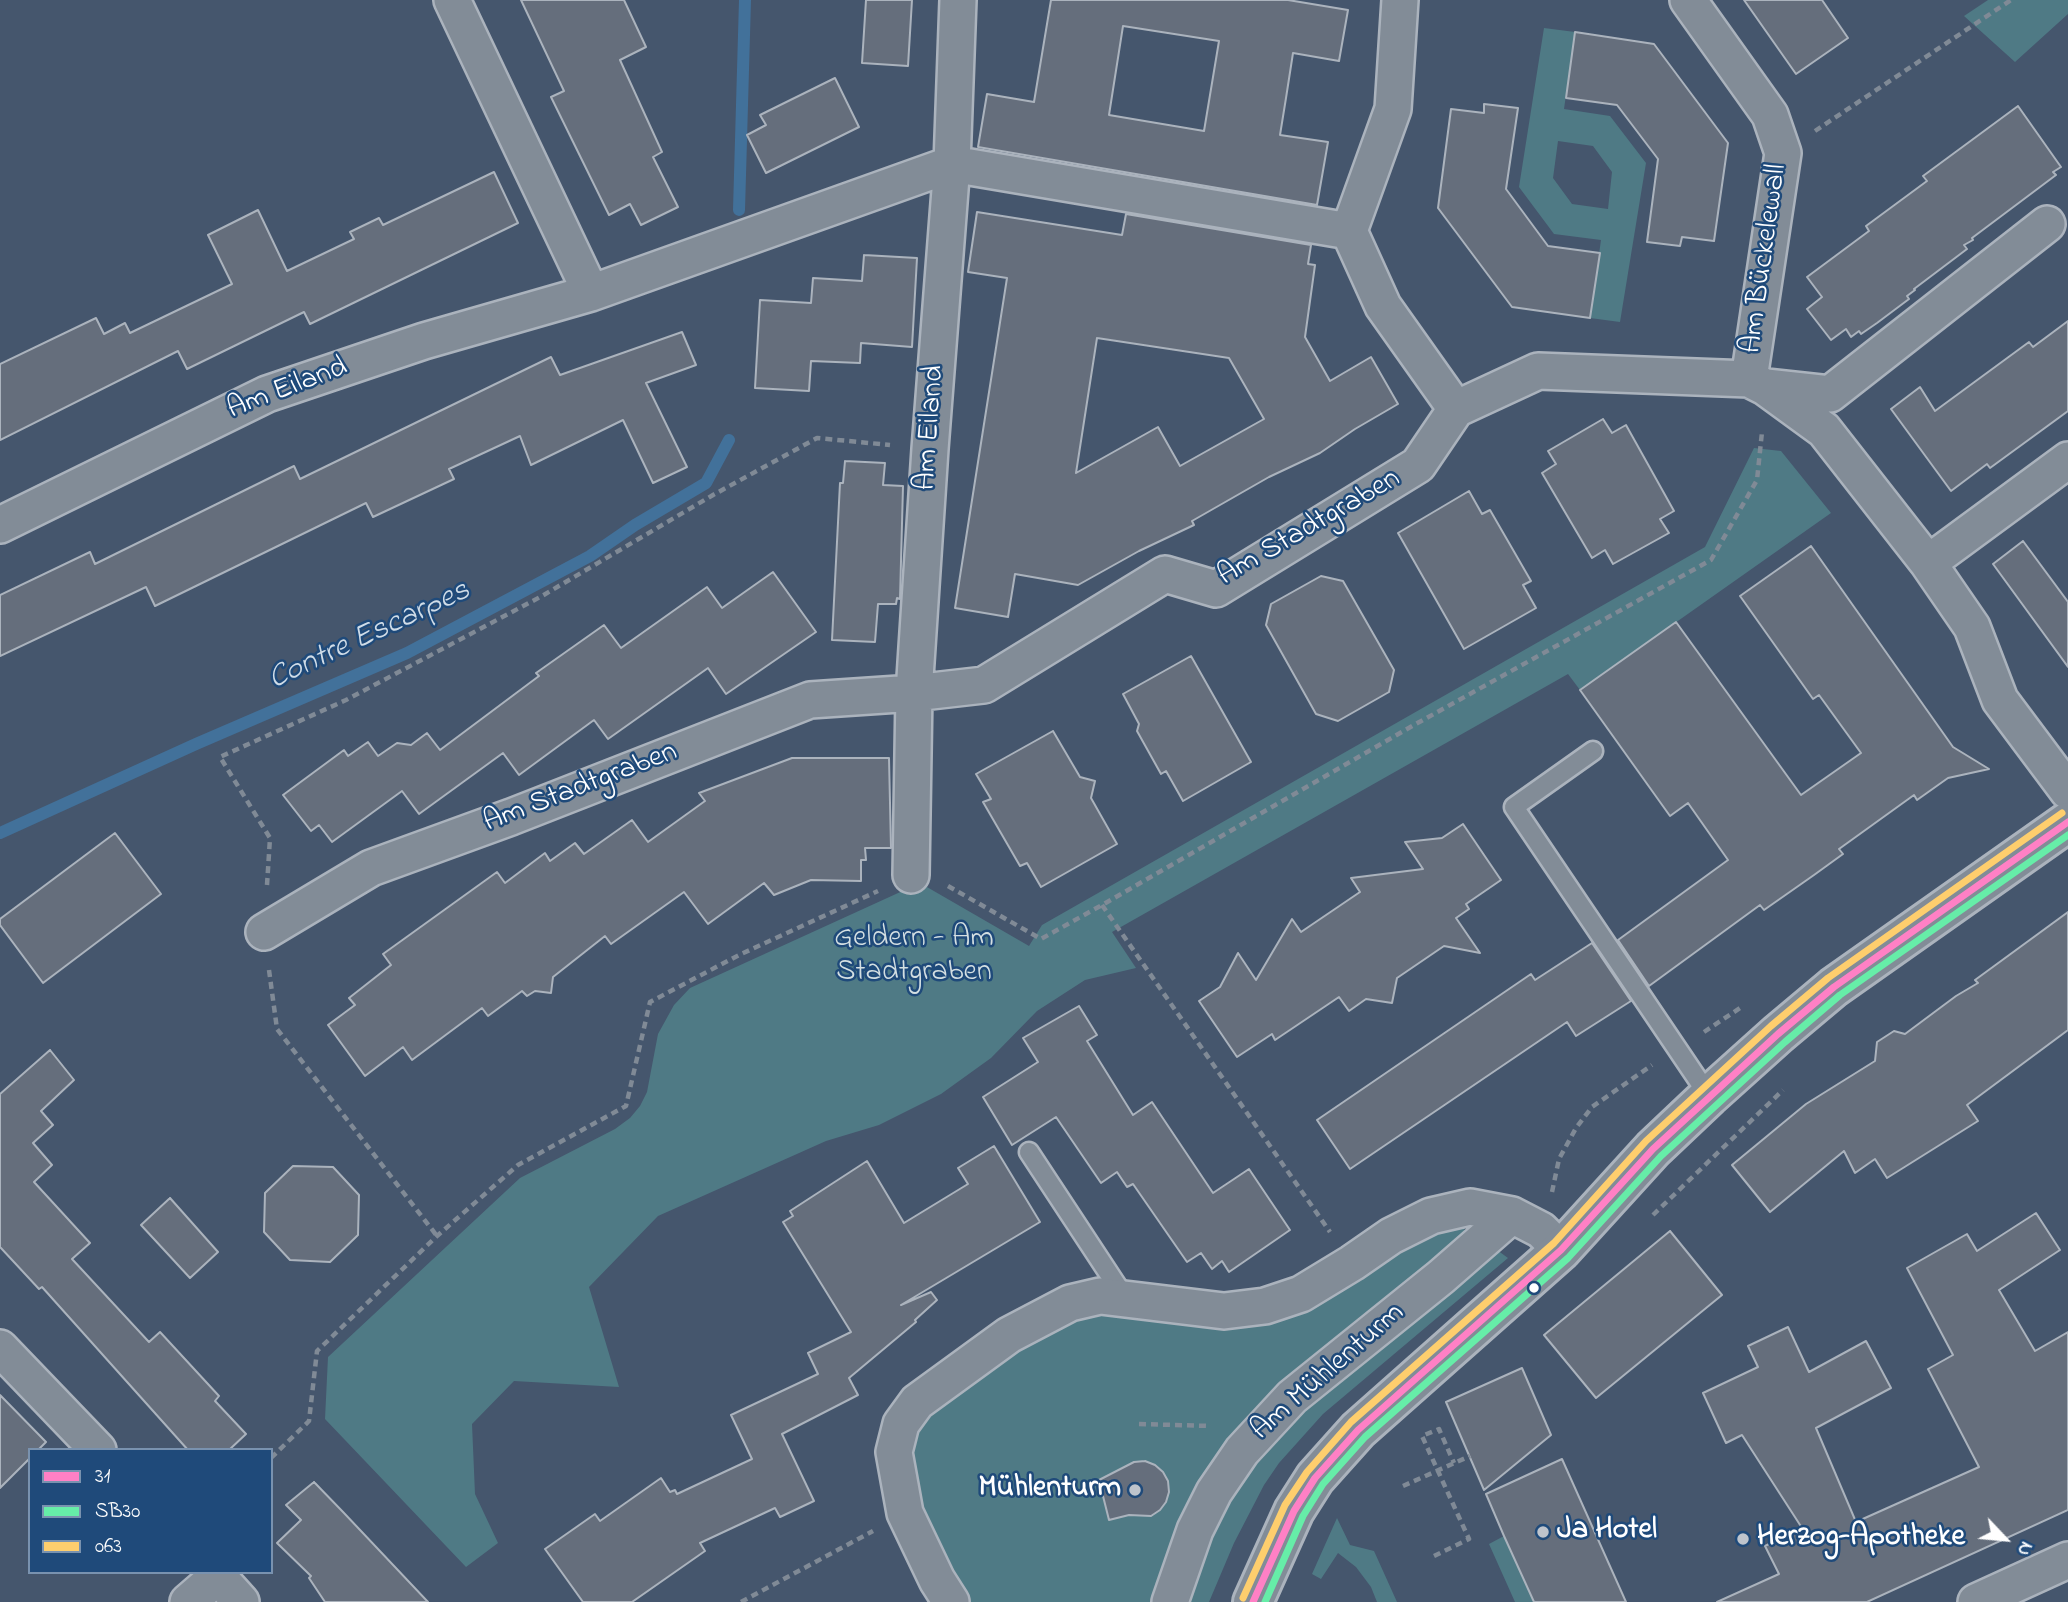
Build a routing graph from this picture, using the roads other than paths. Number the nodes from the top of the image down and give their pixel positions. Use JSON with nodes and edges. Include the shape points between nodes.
{"nodes":[{"id":1,"x":452,"y":0,"type":"edge"},
{"id":2,"x":958,"y":0,"type":"edge"},
{"id":3,"x":1400,"y":0,"type":"edge"},
{"id":4,"x":1688,"y":0,"type":"edge"},
{"id":5,"x":952,"y":164,"type":"junction"},
{"id":6,"x":2047,"y":224,"type":"dead end"},
{"id":7,"x":1349,"y":231,"type":"junction"},
{"id":8,"x":591,"y":293,"type":"junction"},
{"id":9,"x":1757,"y":383,"type":"junction"},
{"id":10,"x":1456,"y":409,"type":"junction"},
{"id":11,"x":2068,"y":460,"type":"edge"},
{"id":12,"x":0,"y":525,"type":"edge"},
{"id":13,"x":1927,"y":563,"type":"junction"},
{"id":14,"x":914,"y":693,"type":"junction"},
{"id":15,"x":1593,"y":751,"type":"dead end"},
{"id":16,"x":2068,"y":792,"type":"edge"},
{"id":17,"x":2068,"y":822,"type":"edge"},
{"id":18,"x":911,"y":875,"type":"road end"},
{"id":19,"x":264,"y":932,"type":"road end"},
{"id":20,"x":1709,"y":1096,"type":"junction"},
{"id":21,"x":1029,"y":1152,"type":"dead end"},
{"id":22,"x":1512,"y":1215,"type":"junction"},
{"id":23,"x":1561,"y":1250,"type":"junction"},
{"id":24,"x":1125,"y":1299,"type":"junction"},
{"id":25,"x":0,"y":1348,"type":"edge"},
{"id":26,"x":96,"y":1448,"type":"edge"},
{"id":27,"x":2068,"y":1560,"type":"edge"},
{"id":28,"x":216,"y":1574,"type":"edge"},
{"id":29,"x":188,"y":1602,"type":"edge"},
{"id":30,"x":242,"y":1602,"type":"edge"},
{"id":31,"x":951,"y":1602,"type":"edge"},
{"id":32,"x":1170,"y":1602,"type":"edge"},
{"id":33,"x":1253,"y":1602,"type":"edge"},
{"id":34,"x":1976,"y":1602,"type":"edge"}],
"edges":[{"from":1,"to":8,"type":"street"},
{"from":2,"to":5,"type":"street","name":"Am Eiland"},
{"from":3,"to":7,"type":"street","via":[[1393,109]]},
{"from":4,"to":9,"type":"street","name":"Am Bückelewall","via":[[1770,115],[1783,153]]},
{"from":5,"to":7,"type":"street","name":"Am Eiland"},
{"from":5,"to":8,"type":"street","name":"Am Eiland"},
{"from":5,"to":14,"type":"street","name":"Am Eiland"},
{"from":6,"to":9,"type":"street","name":"Am Bückelewall","via":[[1830,394]]},
{"from":7,"to":10,"type":"street","via":[[1383,306]]},
{"from":8,"to":12,"type":"street","name":"Am Eiland","via":[[424,341],[267,394]]},
{"from":9,"to":10,"type":"street","name":"Am Bückelewall","via":[[1538,371]]},
{"from":9,"to":13,"type":"street","name":"Am Bückelewall","via":[[1824,430]]},
{"from":10,"to":14,"type":"street","name":"Am Stadtgraben","via":[[1418,465],[1216,589],[1165,574],[985,685]]},
{"from":11,"to":13,"type":"street"},
{"from":13,"to":16,"type":"street","name":"Am Bückelewall","via":[[1972,627],[2000,700]]},
{"from":14,"to":18,"type":"street"},
{"from":14,"to":19,"type":"street","name":"Am Stadtgraben","via":[[810,700],[371,868]]},
{"from":15,"to":20,"type":"lane","via":[[1514,807]]},
{"from":17,"to":20,"type":"street","via":[[1834,987]]},
{"from":20,"to":23,"type":"street","via":[[1653,1149]]},
{"from":21,"to":24,"type":"lane"},
{"from":22,"to":23,"type":"street","via":[[1541,1230]]},
{"from":22,"to":24,"type":"street","via":[[1470,1208],[1431,1216],[1301,1294],[1265,1306],[1224,1311]]},
{"from":22,"to":32,"type":"street","name":"Am Mühlenturm","via":[[1292,1397],[1256,1435],[1195,1530]]},
{"from":23,"to":33,"type":"street","via":[[1359,1430],[1315,1478],[1282,1536]]},
{"from":24,"to":31,"type":"street","via":[[1100,1296],[1070,1303],[1009,1335],[917,1402],[901,1424],[894,1452],[905,1513]]},
{"from":25,"to":26,"type":"street"},
{"from":27,"to":34,"type":"street"},
{"from":28,"to":29,"type":"street"},
{"from":28,"to":30,"type":"street"}]}
